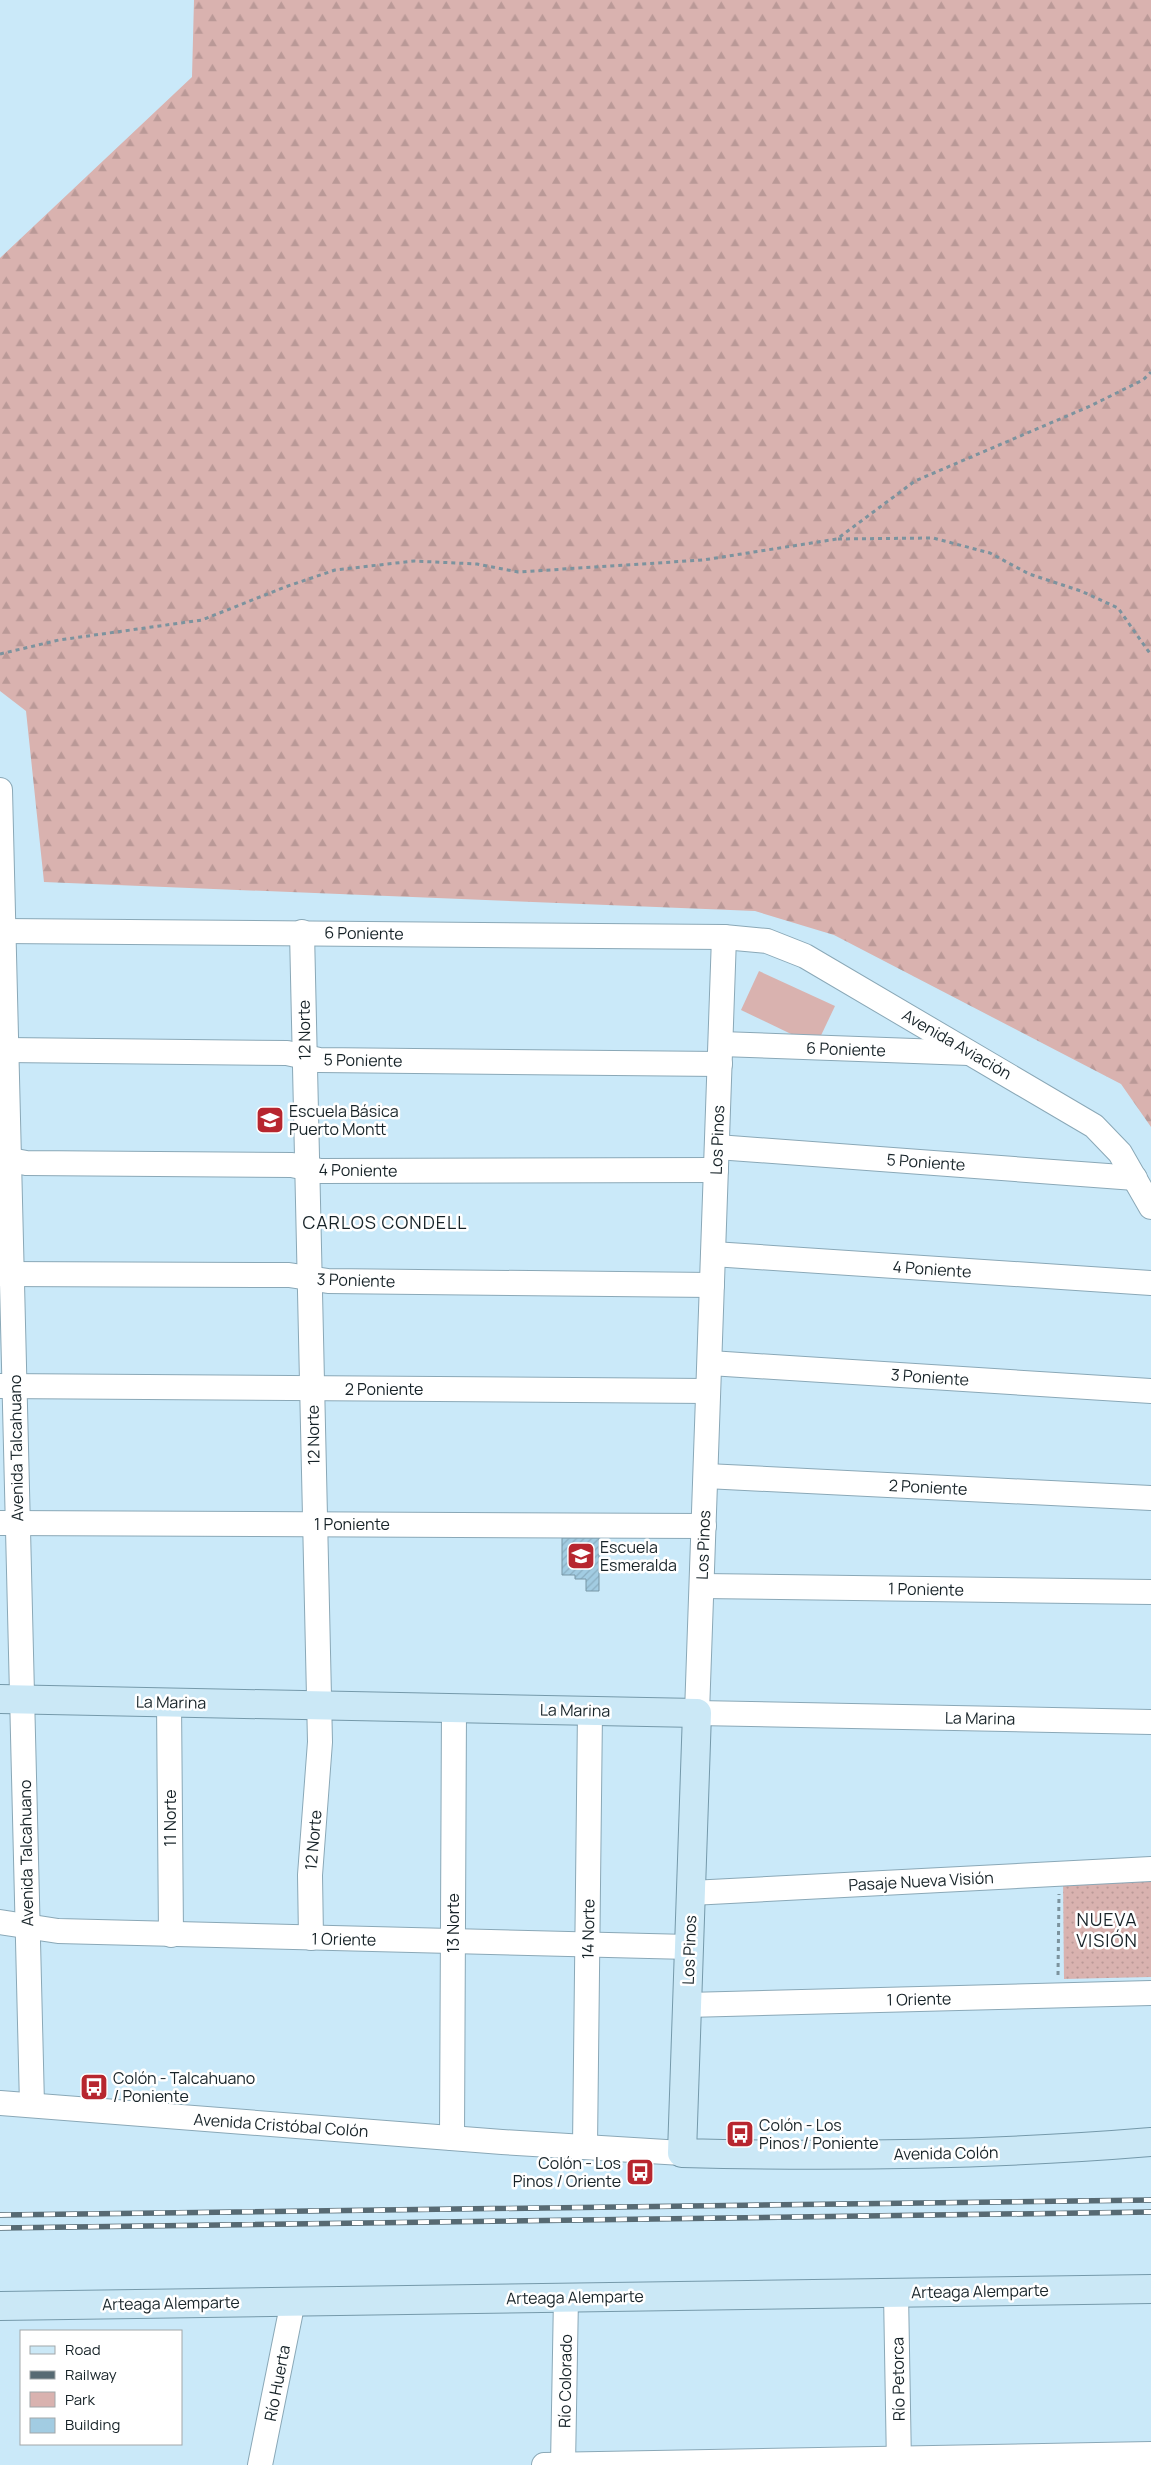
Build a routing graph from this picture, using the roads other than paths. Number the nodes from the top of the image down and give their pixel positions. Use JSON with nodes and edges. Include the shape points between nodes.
{"nodes":[{"id":1,"x":0,"y":790,"type":"edge"},
{"id":2,"x":0,"y":796,"type":"edge"},
{"id":3,"x":2,"y":920,"type":"edge"},
{"id":4,"x":302,"y":932,"type":"junction"},
{"id":5,"x":724,"y":936,"type":"junction"},
{"id":6,"x":4,"y":1041,"type":"edge"},
{"id":7,"x":971,"y":1053,"type":"junction"},
{"id":8,"x":720,"y":1054,"type":"junction"},
{"id":9,"x":305,"y":1057,"type":"junction"},
{"id":10,"x":4,"y":1158,"type":"edge"},
{"id":11,"x":717,"y":1158,"type":"junction"},
{"id":12,"x":307,"y":1168,"type":"junction"},
{"id":13,"x":1135,"y":1178,"type":"junction"},
{"id":14,"x":1151,"y":1207,"type":"edge"},
{"id":15,"x":713,"y":1254,"type":"junction"},
{"id":16,"x":6,"y":1274,"type":"edge"},
{"id":17,"x":310,"y":1278,"type":"junction"},
{"id":18,"x":1151,"y":1283,"type":"edge"},
{"id":19,"x":712,"y":1285,"type":"junction"},
{"id":20,"x":710,"y":1363,"type":"junction"},
{"id":21,"x":7,"y":1386,"type":"edge"},
{"id":22,"x":312,"y":1388,"type":"junction"},
{"id":23,"x":708,"y":1391,"type":"junction"},
{"id":24,"x":1151,"y":1391,"type":"edge"},
{"id":25,"x":706,"y":1476,"type":"junction"},
{"id":26,"x":1151,"y":1498,"type":"edge"},
{"id":27,"x":9,"y":1523,"type":"edge"},
{"id":28,"x":315,"y":1524,"type":"junction"},
{"id":29,"x":704,"y":1526,"type":"junction"},
{"id":30,"x":702,"y":1586,"type":"junction"},
{"id":31,"x":1151,"y":1592,"type":"edge"},
{"id":32,"x":11,"y":1699,"type":"edge"},
{"id":33,"x":169,"y":1702,"type":"junction"},
{"id":34,"x":319,"y":1705,"type":"junction"},
{"id":35,"x":454,"y":1708,"type":"junction"},
{"id":36,"x":590,"y":1711,"type":"junction"},
{"id":37,"x":697,"y":1713,"type":"junction"},
{"id":38,"x":1151,"y":1722,"type":"edge"},
{"id":39,"x":1151,"y":1869,"type":"edge"},
{"id":40,"x":691,"y":1893,"type":"junction"},
{"id":41,"x":0,"y":1922,"type":"edge"},
{"id":42,"x":28,"y":1926,"type":"junction"},
{"id":43,"x":171,"y":1935,"type":"junction"},
{"id":44,"x":311,"y":1938,"type":"junction"},
{"id":45,"x":452,"y":1941,"type":"junction"},
{"id":46,"x":588,"y":1944,"type":"junction"},
{"id":47,"x":689,"y":1947,"type":"junction"},
{"id":48,"x":1151,"y":1993,"type":"edge"},
{"id":49,"x":687,"y":2005,"type":"junction"},
{"id":50,"x":0,"y":2103,"type":"edge"},
{"id":51,"x":32,"y":2105,"type":"junction"},
{"id":52,"x":452,"y":2138,"type":"junction"},
{"id":53,"x":502,"y":2142,"type":"joint"},
{"id":54,"x":1151,"y":2142,"type":"edge"},
{"id":55,"x":585,"y":2147,"type":"junction"},
{"id":56,"x":682,"y":2153,"type":"junction"},
{"id":57,"x":1151,"y":2289,"type":"edge"},
{"id":58,"x":896,"y":2292,"type":"junction"},
{"id":59,"x":566,"y":2297,"type":"junction"},
{"id":60,"x":294,"y":2300,"type":"junction"},
{"id":61,"x":0,"y":2306,"type":"edge"},
{"id":62,"x":1151,"y":2454,"type":"edge"},
{"id":63,"x":899,"y":2462,"type":"edge"},
{"id":64,"x":730,"y":2464,"type":"edge"},
{"id":65,"x":260,"y":2465,"type":"edge"},
{"id":66,"x":544,"y":2465,"type":"edge"},
{"id":67,"x":564,"y":2465,"type":"edge"}],
"edges":[{"from":1,"to":2,"type":"street","name":"Avenida Talcahuano"},
{"from":2,"to":3,"type":"street","name":"Avenida Talcahuano"},
{"from":3,"to":4,"type":"street","name":"6 Poniente"},
{"from":3,"to":6,"type":"street","name":"Avenida Talcahuano"},
{"from":4,"to":5,"type":"street","name":"6 Poniente"},
{"from":4,"to":9,"type":"street","name":"12 Norte"},
{"from":5,"to":7,"type":"street","name":"Avenida Aviación","via":[[766,941],[792,950]]},
{"from":5,"to":8,"type":"street","name":"Los Pinos"},
{"from":6,"to":9,"type":"street","name":"5 Poniente","via":[[287,1052]]},
{"from":6,"to":10,"type":"street","name":"Avenida Talcahuano"},
{"from":7,"to":8,"type":"street","name":"6 Poniente"},
{"from":7,"to":13,"type":"street","name":"Avenida Aviación","via":[[1094,1126],[1112,1143]]},
{"from":8,"to":9,"type":"street","name":"5 Poniente","via":[[319,1060]]},
{"from":8,"to":11,"type":"street","name":"Los Pinos"},
{"from":9,"to":12,"type":"street","name":"12 Norte"},
{"from":10,"to":12,"type":"street","name":"4 Poniente","via":[[26,1163],[292,1164]]},
{"from":10,"to":16,"type":"street","name":"Avenida Talcahuano"},
{"from":11,"to":12,"type":"street","name":"4 Poniente","via":[[320,1171]]},
{"from":11,"to":13,"type":"street","name":"5 Poniente"},
{"from":11,"to":15,"type":"street","name":"Los Pinos"},
{"from":12,"to":17,"type":"street","name":"12 Norte"},
{"from":13,"to":14,"type":"street","name":"Avenida Aviación"},
{"from":15,"to":18,"type":"street","name":"4 Poniente"},
{"from":15,"to":19,"type":"street","name":"Los Pinos"},
{"from":16,"to":17,"type":"street","name":"3 Poniente","via":[[289,1275]]},
{"from":16,"to":21,"type":"street","name":"Avenida Talcahuano"},
{"from":17,"to":19,"type":"street","name":"3 Poniente","via":[[328,1281]]},
{"from":17,"to":22,"type":"street","name":"12 Norte"},
{"from":19,"to":20,"type":"street","name":"Los Pinos"},
{"from":20,"to":23,"type":"street","name":"Los Pinos"},
{"from":20,"to":24,"type":"street","name":"3 Poniente"},
{"from":21,"to":22,"type":"street","name":"2 Poniente"},
{"from":21,"to":27,"type":"street","name":"Avenida Talcahuano"},
{"from":22,"to":23,"type":"street","name":"2 Poniente"},
{"from":22,"to":28,"type":"street","name":"12 Norte"},
{"from":23,"to":25,"type":"street","name":"Los Pinos"},
{"from":25,"to":26,"type":"street","name":"2 Poniente"},
{"from":25,"to":29,"type":"street","name":"Los Pinos"},
{"from":27,"to":28,"type":"street","name":"1 Poniente"},
{"from":27,"to":32,"type":"street","name":"Avenida Talcahuano"},
{"from":28,"to":29,"type":"street","name":"1 Poniente"},
{"from":28,"to":34,"type":"street","name":"12 Norte"},
{"from":29,"to":30,"type":"street","name":"Los Pinos"},
{"from":30,"to":31,"type":"street","name":"1 Poniente"},
{"from":30,"to":37,"type":"street","name":"Los Pinos"},
{"from":32,"to":33,"type":"main road","name":"La Marina"},
{"from":32,"to":42,"type":"street","name":"Avenida Talcahuano"},
{"from":33,"to":34,"type":"main road","name":"La Marina"},
{"from":33,"to":43,"type":"street","name":"11 Norte"},
{"from":34,"to":35,"type":"main road","name":"La Marina"},
{"from":34,"to":44,"type":"street","name":"12 Norte","via":[[317,1798],[310,1875]]},
{"from":35,"to":36,"type":"main road","name":"La Marina"},
{"from":35,"to":45,"type":"street","name":"13 Norte"},
{"from":36,"to":37,"type":"main road","name":"La Marina"},
{"from":36,"to":46,"type":"street","name":"14 Norte"},
{"from":37,"to":38,"type":"street","name":"La Marina"},
{"from":37,"to":40,"type":"main road","name":"Los Pinos"},
{"from":39,"to":40,"type":"street","name":"Pasaje Nueva Visión"},
{"from":40,"to":47,"type":"main road","name":"Los Pinos"},
{"from":41,"to":42,"type":"street","name":"1 Oriente"},
{"from":42,"to":43,"type":"street","name":"1 Oriente","via":[[58,1931]]},
{"from":42,"to":51,"type":"street","name":"Avenida Talcahuano"},
{"from":43,"to":44,"type":"street","name":"1 Oriente"},
{"from":44,"to":45,"type":"street","name":"1 Oriente"},
{"from":45,"to":46,"type":"street","name":"1 Oriente"},
{"from":45,"to":52,"type":"street","name":"13 Norte"},
{"from":46,"to":47,"type":"street","name":"1 Oriente"},
{"from":46,"to":55,"type":"street","name":"14 Norte"},
{"from":47,"to":49,"type":"main road","name":"Los Pinos"},
{"from":48,"to":49,"type":"street","name":"1 Oriente"},
{"from":49,"to":56,"type":"main road","name":"Los Pinos"},
{"from":50,"to":51,"type":"street","name":"Avenida Cristóbal Colón"},
{"from":51,"to":52,"type":"street","name":"Avenida Cristóbal Colón"},
{"from":52,"to":53,"type":"street","name":"Avenida Cristóbal Colón"},
{"from":53,"to":55,"type":"street","name":"Avenida Colón"},
{"from":54,"to":56,"type":"main road","name":"Avenida Colón","via":[[947,2154],[801,2156]]},
{"from":55,"to":56,"type":"street","name":"Avenida Colón"},
{"from":57,"to":58,"type":"main road","name":"Arteaga Alemparte"},
{"from":58,"to":59,"type":"main road","name":"Arteaga Alemparte"},
{"from":58,"to":63,"type":"street","name":"Río Petorca"},
{"from":59,"to":60,"type":"main road","name":"Arteaga Alemparte"},
{"from":59,"to":67,"type":"street","name":"Río Colorado"},
{"from":60,"to":61,"type":"main road","name":"Arteaga Alemparte"},
{"from":60,"to":65,"type":"street","name":"Río Huerta"},
{"from":62,"to":63,"type":"street"},
{"from":63,"to":64,"type":"street"},
{"from":64,"to":67,"type":"street"},
{"from":66,"to":67,"type":"street"}]}
